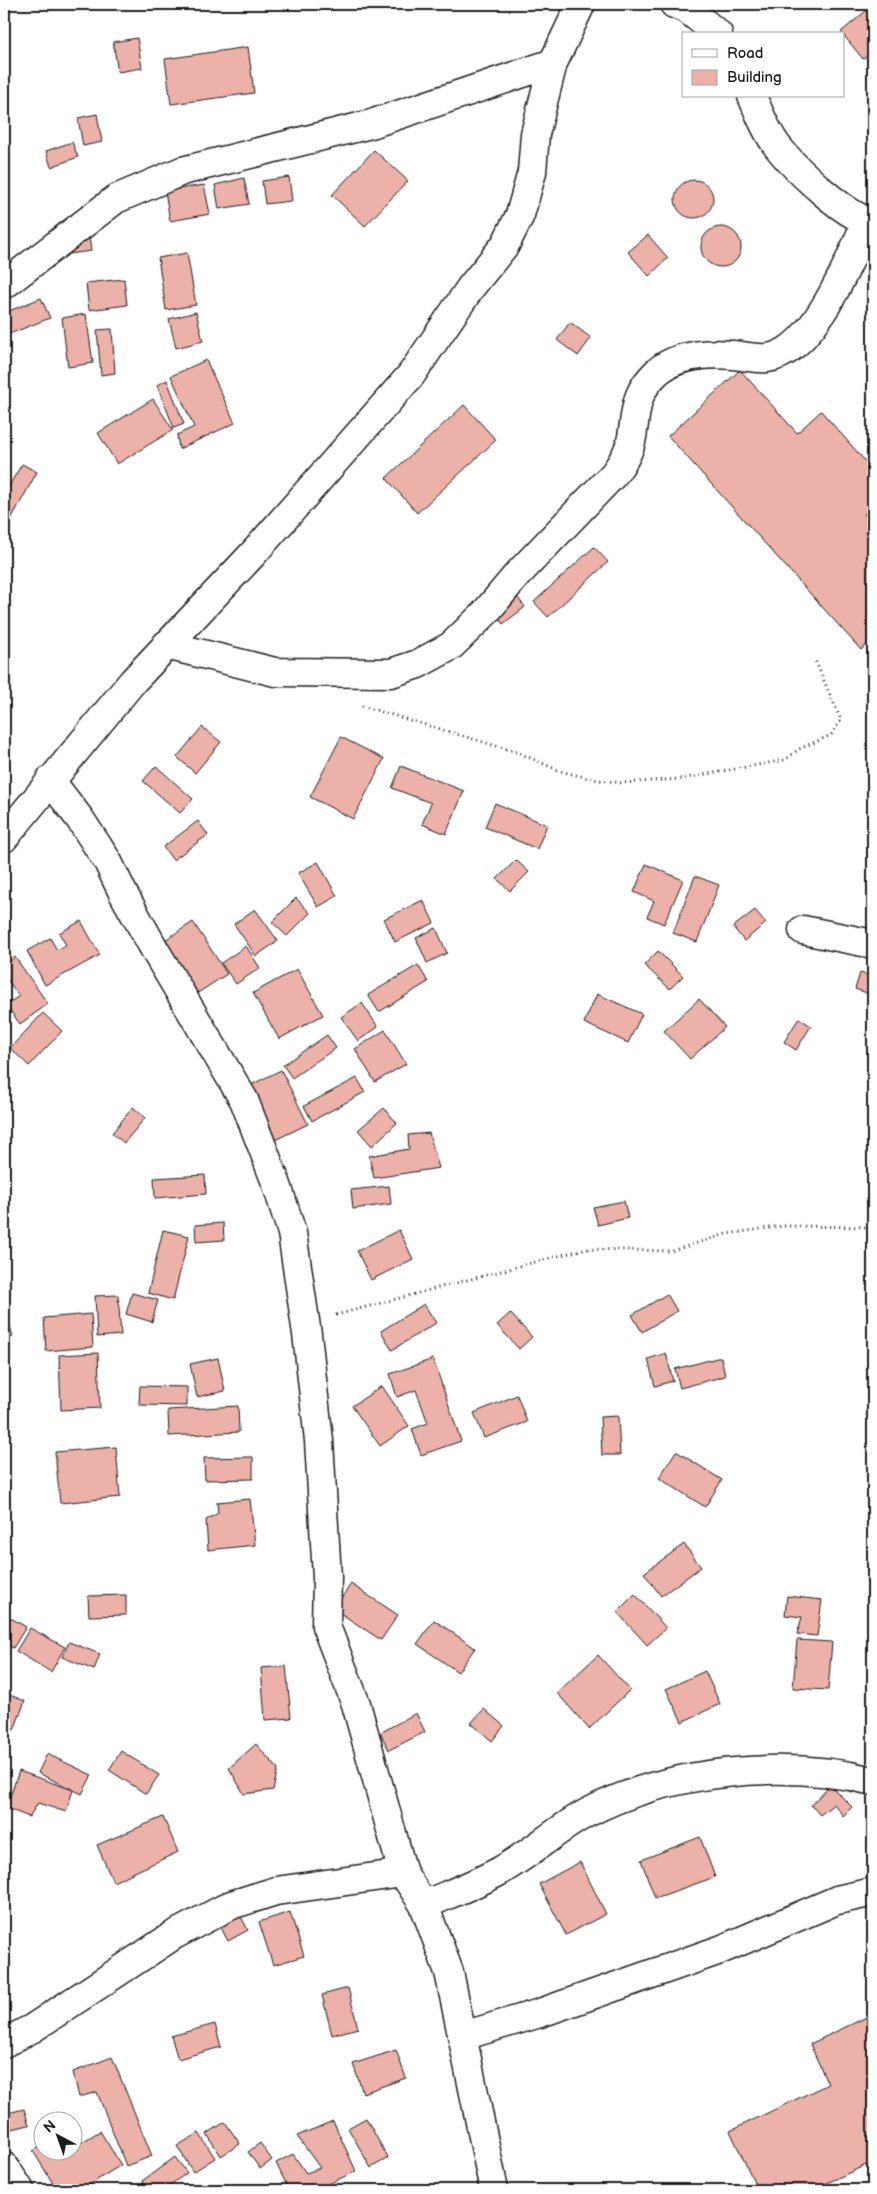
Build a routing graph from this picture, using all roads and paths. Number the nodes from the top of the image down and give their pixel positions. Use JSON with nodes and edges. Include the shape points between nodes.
{"nodes":[{"id":1,"x":581,"y":4,"type":"edge"},
{"id":2,"x":674,"y":4,"type":"edge"},
{"id":3,"x":716,"y":32,"type":"edge"},
{"id":4,"x":553,"y":63,"type":"junction"},
{"id":5,"x":753,"y":98,"type":"edge"},
{"id":6,"x":870,"y":222,"type":"edge"},
{"id":7,"x":4,"y":286,"type":"edge"},
{"id":8,"x":166,"y":645,"type":"junction"},
{"id":9,"x":815,"y":660,"type":"dead end"},
{"id":10,"x":360,"y":705,"type":"dead end"},
{"id":11,"x":50,"y":780,"type":"junction"},
{"id":12,"x":4,"y":838,"type":"edge"},
{"id":13,"x":803,"y":930,"type":"dead end"},
{"id":14,"x":873,"y":944,"type":"edge"},
{"id":15,"x":873,"y":1227,"type":"edge"},
{"id":16,"x":306,"y":1323,"type":"junction"},
{"id":17,"x":873,"y":1781,"type":"edge"},
{"id":18,"x":403,"y":1873,"type":"junction"},
{"id":19,"x":873,"y":1892,"type":"edge"},
{"id":20,"x":424,"y":1905,"type":"junction"},
{"id":21,"x":463,"y":2036,"type":"junction"},
{"id":22,"x":4,"y":2043,"type":"edge"},
{"id":23,"x":4,"y":2166,"type":"edge"},
{"id":24,"x":20,"y":2190,"type":"edge"},
{"id":25,"x":494,"y":2190,"type":"edge"}],
"edges":[{"from":1,"to":4,"type":"street"},
{"from":2,"to":3,"type":"street","via":[[687,9]]},
{"from":4,"to":7,"type":"street","via":[[371,124],[182,171],[116,199]]},
{"from":4,"to":8,"type":"street","via":[[534,134],[532,172],[520,216],[505,245],[398,390],[252,556]]},
{"from":5,"to":6,"type":"street","via":[[778,148],[833,201],[850,214]]},
{"from":6,"to":8,"type":"street","via":[[843,278],[802,338],[792,347],[767,358],[732,355],[683,358],[659,371],[642,388],[634,415],[632,438],[624,460],[614,474],[451,646],[418,664],[391,673],[275,672]]},
{"from":8,"to":11,"type":"street"},
{"from":9,"to":10,"type":"path","via":[[841,720],[832,735],[799,749],[786,760],[680,779],[623,783],[592,779],[560,771],[517,752]]},
{"from":11,"to":12,"type":"street"},
{"from":11,"to":16,"type":"street","via":[[108,862],[156,952],[244,1100],[292,1233]]},
{"from":13,"to":14,"type":"street"},
{"from":15,"to":16,"type":"path","via":[[783,1226],[726,1234],[672,1251],[584,1249]]},
{"from":16,"to":18,"type":"street","via":[[319,1441],[327,1577],[326,1626],[356,1704]]},
{"from":17,"to":20,"type":"street","via":[[814,1770],[760,1772],[704,1776],[639,1790],[585,1814],[500,1870]]},
{"from":18,"to":20,"type":"street"},
{"from":18,"to":22,"type":"street","via":[[276,1891],[231,1905],[174,1935],[33,2028]]},
{"from":19,"to":21,"type":"street","via":[[837,1900],[720,1950],[540,2013]]},
{"from":20,"to":21,"type":"street","via":[[449,1972]]},
{"from":21,"to":25,"type":"street"},
{"from":23,"to":24,"type":"street"}]}
